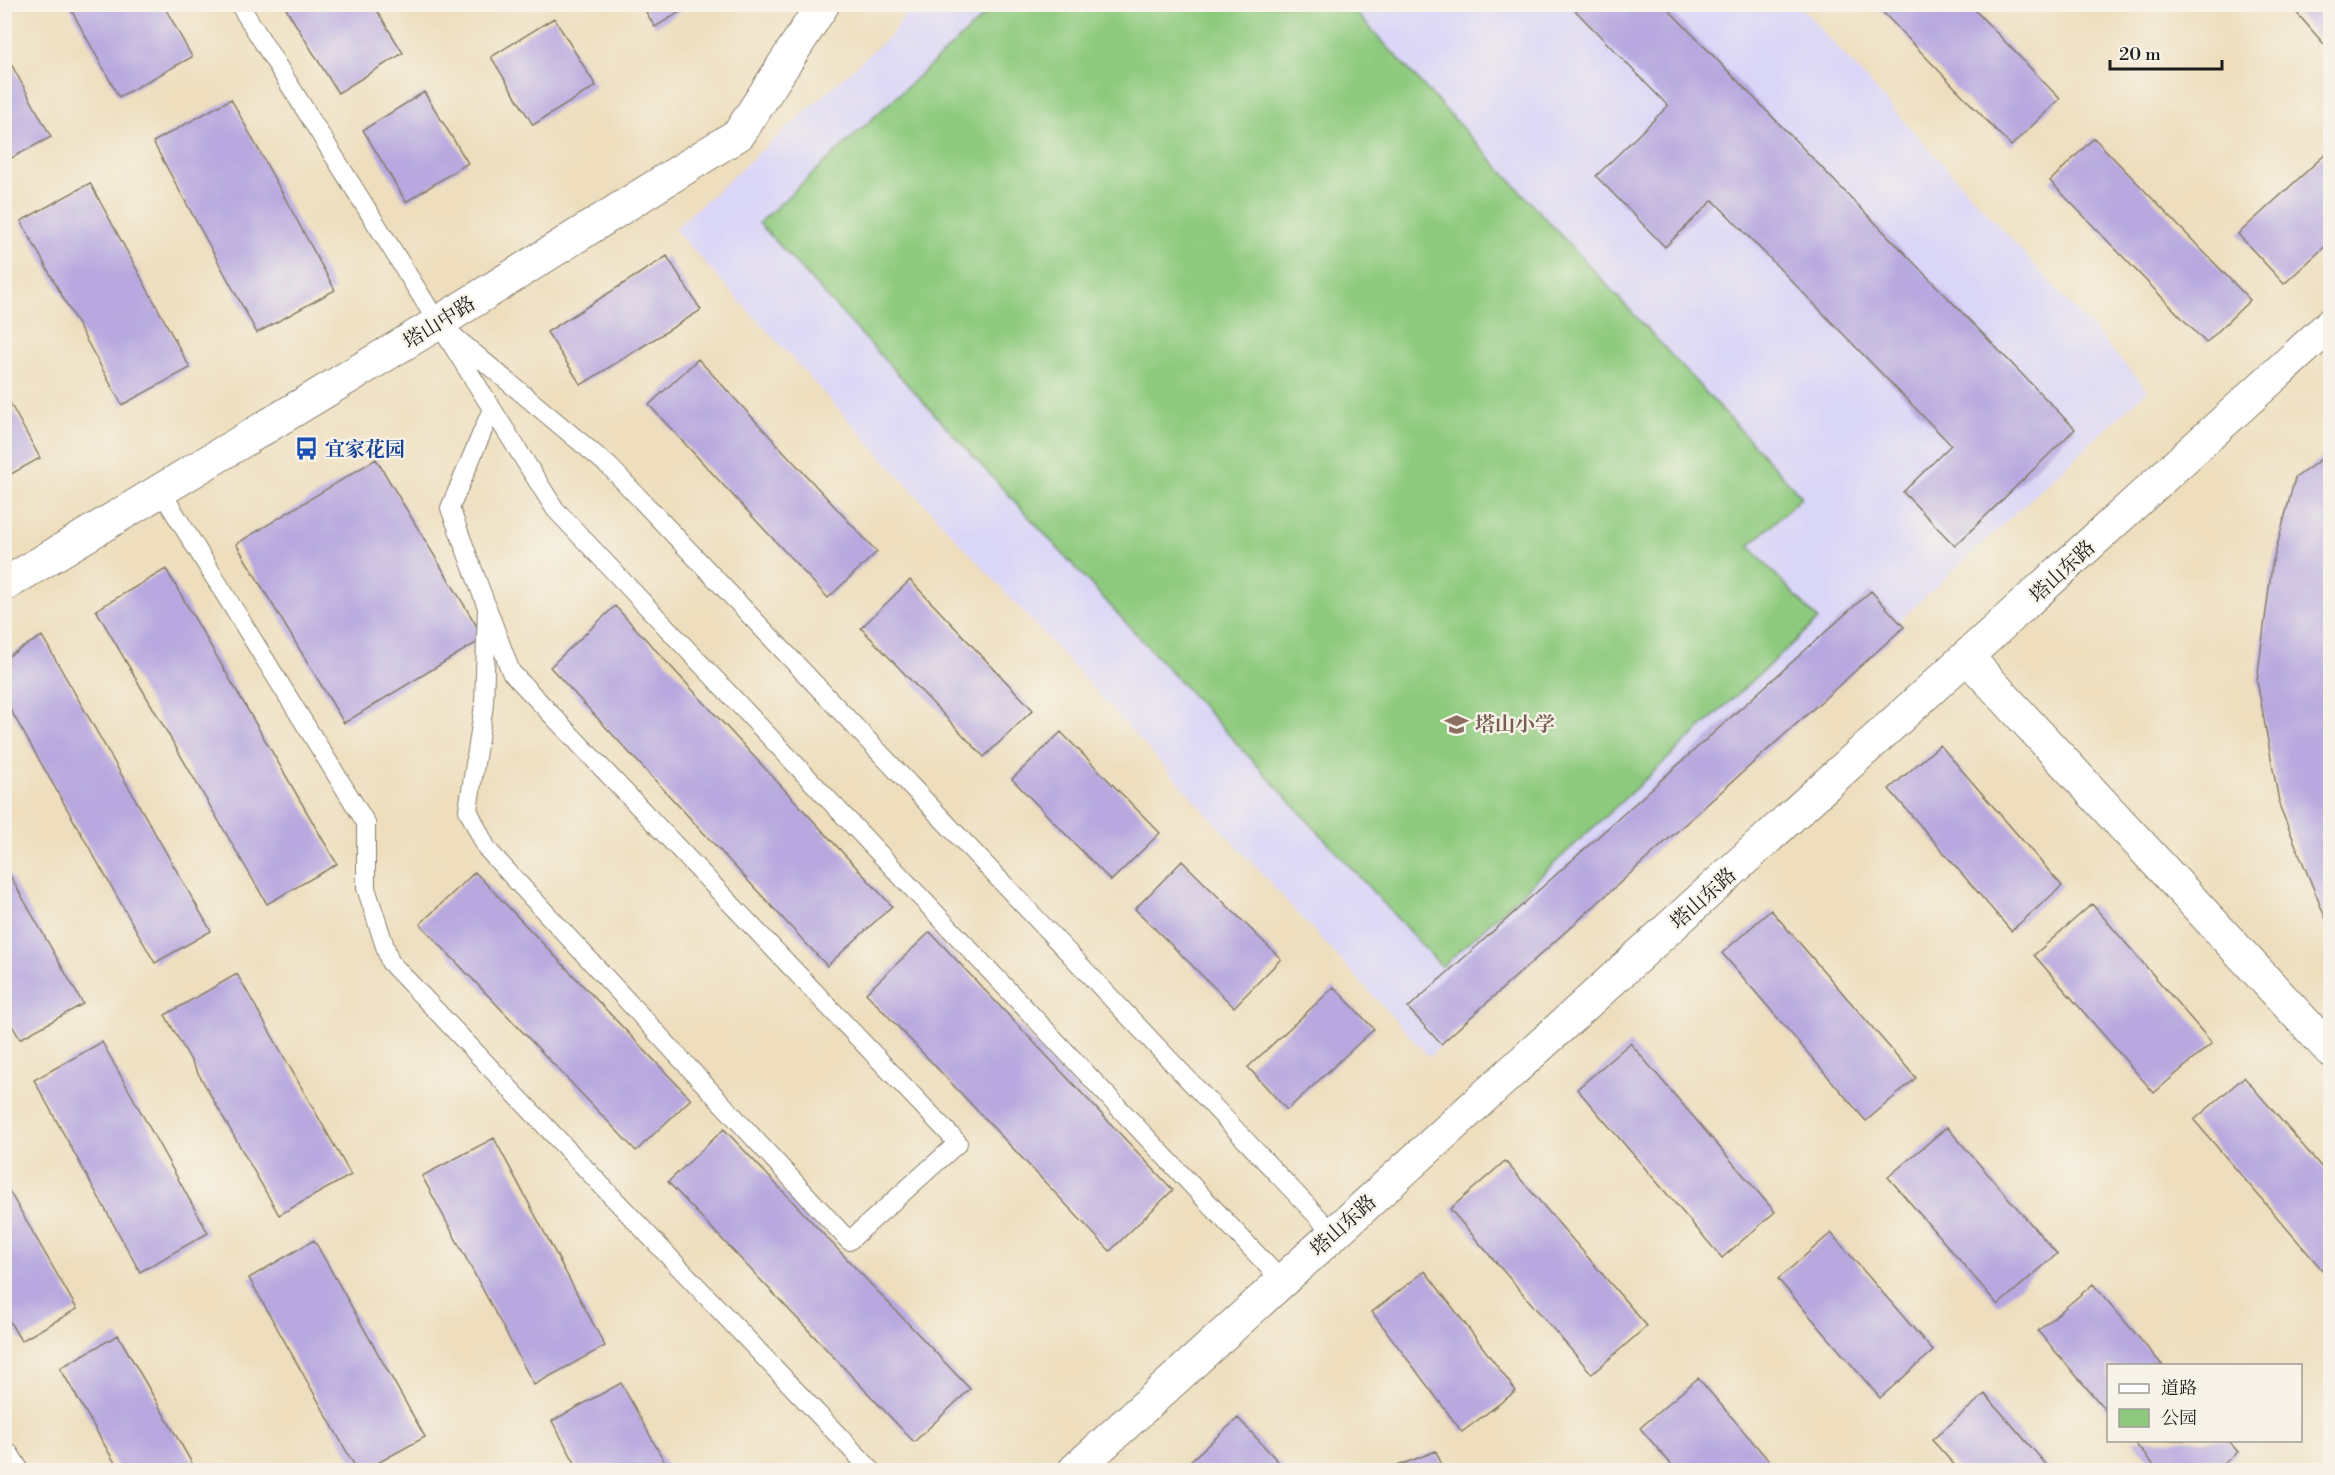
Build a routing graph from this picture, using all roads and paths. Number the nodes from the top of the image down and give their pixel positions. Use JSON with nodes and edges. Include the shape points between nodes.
{"nodes":[{"id":1,"x":239,"y":4,"type":"edge"},
{"id":2,"x":815,"y":8,"type":"edge"},
{"id":3,"x":438,"y":323,"type":"junction"},
{"id":4,"x":2331,"y":325,"type":"edge"},
{"id":5,"x":492,"y":409,"type":"junction"},
{"id":6,"x":161,"y":490,"type":"junction"},
{"id":7,"x":4,"y":585,"type":"edge"},
{"id":8,"x":487,"y":606,"type":"junction"},
{"id":9,"x":1968,"y":658,"type":"junction"},
{"id":10,"x":2331,"y":1050,"type":"edge"},
{"id":11,"x":1334,"y":1234,"type":"junction"},
{"id":12,"x":1282,"y":1281,"type":"junction"},
{"id":13,"x":4,"y":1459,"type":"edge"},
{"id":14,"x":11,"y":1470,"type":"edge"},
{"id":15,"x":871,"y":1470,"type":"edge"},
{"id":16,"x":1075,"y":1470,"type":"edge"}],
"edges":[{"from":1,"to":3,"type":"lane"},
{"from":2,"to":3,"type":"street","name":"塔山中路","via":[[739,134]]},
{"from":3,"to":5,"type":"lane"},
{"from":3,"to":6,"type":"street","name":"塔山中路"},
{"from":3,"to":11,"type":"lane","via":[[610,467]]},
{"from":4,"to":9,"type":"street","name":"塔山东路"},
{"from":5,"to":8,"type":"lane","via":[[450,508]]},
{"from":5,"to":12,"type":"lane","via":[[555,508]]},
{"from":6,"to":7,"type":"street","name":"塔山中路"},
{"from":6,"to":15,"type":"lane","via":[[366,822],[366,888],[390,962]]},
{"from":8,"to":8,"type":"lane","via":[[512,672],[958,1143],[849,1241],[487,849],[468,810],[484,705]]},
{"from":9,"to":10,"type":"street"},
{"from":9,"to":11,"type":"street","name":"塔山东路"},
{"from":11,"to":12,"type":"street","name":"塔山东路"},
{"from":12,"to":16,"type":"street","name":"塔山东路"},
{"from":13,"to":14,"type":"street"}]}
